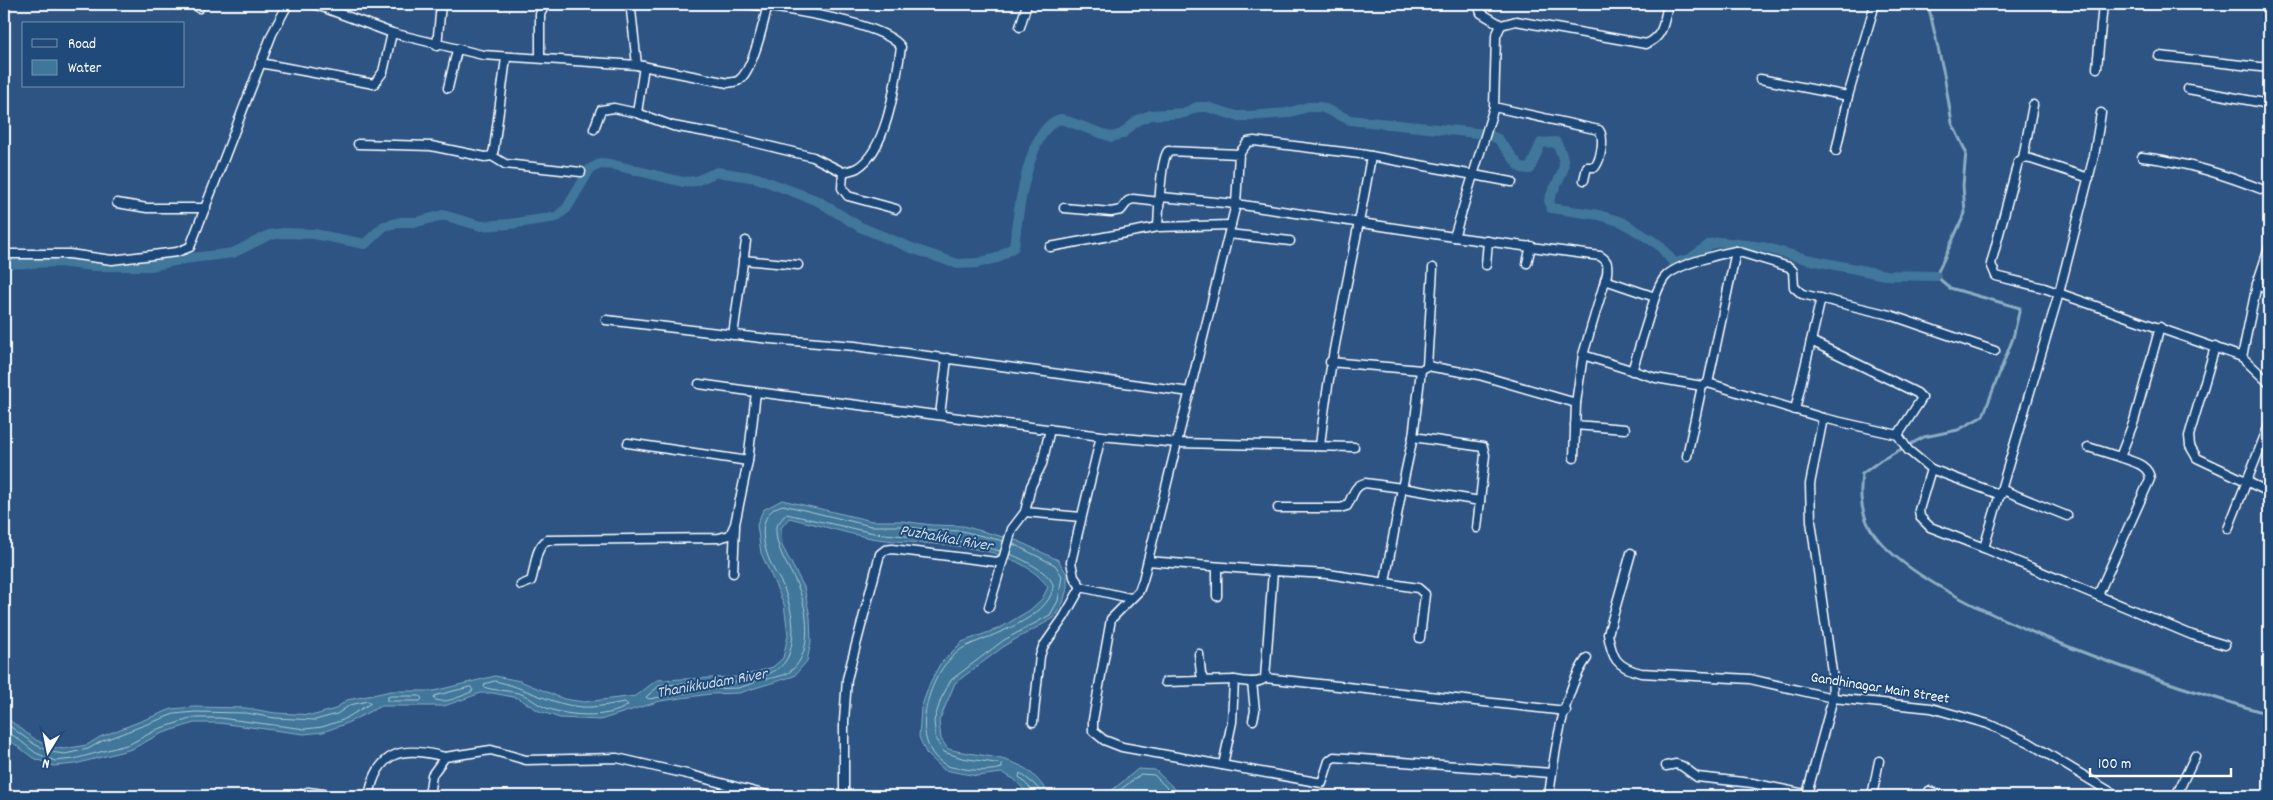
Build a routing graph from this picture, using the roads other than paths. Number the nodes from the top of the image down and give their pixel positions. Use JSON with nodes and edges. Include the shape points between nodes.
{"nodes":[{"id":1,"x":288,"y":4,"type":"edge"},
{"id":2,"x":314,"y":4,"type":"edge"},
{"id":3,"x":441,"y":4,"type":"edge"},
{"id":4,"x":546,"y":4,"type":"edge"},
{"id":5,"x":632,"y":4,"type":"edge"},
{"id":6,"x":747,"y":4,"type":"edge"},
{"id":7,"x":1027,"y":4,"type":"edge"},
{"id":8,"x":1478,"y":4,"type":"edge"},
{"id":9,"x":1668,"y":4,"type":"edge"},
{"id":10,"x":1875,"y":4,"type":"edge"},
{"id":11,"x":2103,"y":4,"type":"edge"},
{"id":12,"x":768,"y":5,"type":"edge"},
{"id":13,"x":1501,"y":25,"type":"junction"},
{"id":14,"x":1020,"y":27,"type":"dead end"},
{"id":15,"x":392,"y":33,"type":"junction"},
{"id":16,"x":437,"y":46,"type":"junction"},
{"id":17,"x":457,"y":50,"type":"junction"},
{"id":18,"x":2159,"y":56,"type":"dead end"},
{"id":19,"x":540,"y":57,"type":"junction"},
{"id":20,"x":506,"y":58,"type":"junction"},
{"id":21,"x":260,"y":63,"type":"junction"},
{"id":22,"x":641,"y":65,"type":"junction"},
{"id":23,"x":2097,"y":68,"type":"dead end"},
{"id":24,"x":2269,"y":68,"type":"edge"},
{"id":25,"x":1760,"y":79,"type":"dead end"},
{"id":26,"x":448,"y":88,"type":"dead end"},
{"id":27,"x":2188,"y":88,"type":"dead end"},
{"id":28,"x":1848,"y":96,"type":"junction"},
{"id":29,"x":2269,"y":104,"type":"edge"},
{"id":30,"x":2033,"y":105,"type":"dead end"},
{"id":31,"x":1494,"y":107,"type":"junction"},
{"id":32,"x":636,"y":113,"type":"junction"},
{"id":33,"x":2101,"y":113,"type":"dead end"},
{"id":34,"x":594,"y":130,"type":"dead end"},
{"id":35,"x":358,"y":144,"type":"dead end"},
{"id":36,"x":1836,"y":151,"type":"dead end"},
{"id":37,"x":1239,"y":154,"type":"junction"},
{"id":38,"x":492,"y":156,"type":"junction"},
{"id":39,"x":1371,"y":156,"type":"junction"},
{"id":40,"x":2142,"y":157,"type":"dead end"},
{"id":41,"x":2023,"y":158,"type":"junction"},
{"id":42,"x":582,"y":172,"type":"dead end"},
{"id":43,"x":843,"y":172,"type":"junction"},
{"id":44,"x":1474,"y":175,"type":"junction"},
{"id":45,"x":2089,"y":178,"type":"junction"},
{"id":46,"x":1584,"y":180,"type":"dead end"},
{"id":47,"x":1512,"y":182,"type":"dead end"},
{"id":48,"x":2269,"y":192,"type":"edge"},
{"id":49,"x":1160,"y":199,"type":"junction"},
{"id":50,"x":117,"y":203,"type":"dead end"},
{"id":51,"x":1236,"y":204,"type":"junction"},
{"id":52,"x":206,"y":208,"type":"junction"},
{"id":53,"x":1064,"y":208,"type":"dead end"},
{"id":54,"x":896,"y":209,"type":"dead end"},
{"id":55,"x":1360,"y":221,"type":"junction"},
{"id":56,"x":1231,"y":225,"type":"junction"},
{"id":57,"x":1158,"y":227,"type":"junction"},
{"id":58,"x":1229,"y":234,"type":"junction"},
{"id":59,"x":1454,"y":237,"type":"junction"},
{"id":60,"x":746,"y":241,"type":"dead end"},
{"id":61,"x":1290,"y":241,"type":"dead end"},
{"id":62,"x":1488,"y":241,"type":"junction"},
{"id":63,"x":1530,"y":246,"type":"junction"},
{"id":64,"x":1050,"y":247,"type":"dead end"},
{"id":65,"x":2269,"y":248,"type":"edge"},
{"id":66,"x":1736,"y":251,"type":"junction"},
{"id":67,"x":4,"y":254,"type":"edge"},
{"id":68,"x":743,"y":260,"type":"junction"},
{"id":69,"x":1527,"y":263,"type":"dead end"},
{"id":70,"x":798,"y":265,"type":"dead end"},
{"id":71,"x":1486,"y":265,"type":"dead end"},
{"id":72,"x":1433,"y":268,"type":"dead end"},
{"id":73,"x":1606,"y":280,"type":"junction"},
{"id":74,"x":2257,"y":284,"type":"junction"},
{"id":75,"x":2269,"y":291,"type":"edge"},
{"id":76,"x":2059,"y":294,"type":"junction"},
{"id":77,"x":1655,"y":297,"type":"junction"},
{"id":78,"x":1821,"y":298,"type":"junction"},
{"id":79,"x":606,"y":320,"type":"dead end"},
{"id":80,"x":2160,"y":328,"type":"junction"},
{"id":81,"x":734,"y":335,"type":"junction"},
{"id":82,"x":1811,"y":341,"type":"junction"},
{"id":83,"x":2214,"y":347,"type":"junction"},
{"id":84,"x":1995,"y":352,"type":"dead end"},
{"id":85,"x":1583,"y":355,"type":"junction"},
{"id":86,"x":2242,"y":357,"type":"junction"},
{"id":87,"x":947,"y":358,"type":"junction"},
{"id":88,"x":1330,"y":362,"type":"junction"},
{"id":89,"x":1424,"y":368,"type":"junction"},
{"id":90,"x":1632,"y":371,"type":"junction"},
{"id":91,"x":2269,"y":383,"type":"edge"},
{"id":92,"x":699,"y":384,"type":"dead end"},
{"id":93,"x":1705,"y":385,"type":"junction"},
{"id":94,"x":756,"y":392,"type":"junction"},
{"id":95,"x":1190,"y":392,"type":"junction"},
{"id":96,"x":1576,"y":403,"type":"junction"},
{"id":97,"x":1795,"y":410,"type":"junction"},
{"id":98,"x":940,"y":415,"type":"junction"},
{"id":99,"x":1823,"y":418,"type":"junction"},
{"id":100,"x":1575,"y":425,"type":"junction"},
{"id":101,"x":2269,"y":425,"type":"edge"},
{"id":102,"x":1050,"y":429,"type":"junction"},
{"id":103,"x":1625,"y":429,"type":"dead end"},
{"id":104,"x":1101,"y":436,"type":"junction"},
{"id":105,"x":2267,"y":436,"type":"edge"},
{"id":106,"x":1413,"y":437,"type":"junction"},
{"id":107,"x":1899,"y":437,"type":"junction"},
{"id":108,"x":628,"y":443,"type":"dead end"},
{"id":109,"x":1178,"y":443,"type":"junction"},
{"id":110,"x":1320,"y":446,"type":"junction"},
{"id":111,"x":1354,"y":447,"type":"dead end"},
{"id":112,"x":2088,"y":447,"type":"dead end"},
{"id":113,"x":1687,"y":456,"type":"dead end"},
{"id":114,"x":2120,"y":457,"type":"junction"},
{"id":115,"x":1574,"y":458,"type":"dead end"},
{"id":116,"x":748,"y":461,"type":"junction"},
{"id":117,"x":1931,"y":468,"type":"junction"},
{"id":118,"x":2246,"y":481,"type":"junction"},
{"id":119,"x":1402,"y":488,"type":"junction"},
{"id":120,"x":2002,"y":492,"type":"junction"},
{"id":121,"x":2269,"y":492,"type":"edge"},
{"id":122,"x":1480,"y":501,"type":"junction"},
{"id":123,"x":1278,"y":508,"type":"dead end"},
{"id":124,"x":1025,"y":512,"type":"junction"},
{"id":125,"x":2067,"y":516,"type":"dead end"},
{"id":126,"x":1081,"y":517,"type":"junction"},
{"id":127,"x":736,"y":524,"type":"junction"},
{"id":128,"x":1477,"y":528,"type":"dead end"},
{"id":129,"x":2228,"y":529,"type":"dead end"},
{"id":130,"x":1984,"y":548,"type":"junction"},
{"id":131,"x":1631,"y":552,"type":"dead end"},
{"id":132,"x":1003,"y":559,"type":"junction"},
{"id":133,"x":1148,"y":561,"type":"junction"},
{"id":134,"x":1217,"y":568,"type":"junction"},
{"id":135,"x":1273,"y":571,"type":"junction"},
{"id":136,"x":733,"y":573,"type":"dead end"},
{"id":137,"x":1385,"y":582,"type":"junction"},
{"id":138,"x":521,"y":585,"type":"dead end"},
{"id":139,"x":1081,"y":587,"type":"junction"},
{"id":140,"x":2098,"y":595,"type":"junction"},
{"id":141,"x":1217,"y":596,"type":"dead end"},
{"id":142,"x":1130,"y":598,"type":"junction"},
{"id":143,"x":989,"y":607,"type":"dead end"},
{"id":144,"x":1420,"y":638,"type":"dead end"},
{"id":145,"x":2225,"y":645,"type":"dead end"},
{"id":146,"x":1199,"y":654,"type":"dead end"},
{"id":147,"x":1587,"y":658,"type":"dead end"},
{"id":148,"x":1265,"y":678,"type":"junction"},
{"id":149,"x":1234,"y":680,"type":"junction"},
{"id":150,"x":1204,"y":681,"type":"junction"},
{"id":151,"x":1165,"y":682,"type":"dead end"},
{"id":152,"x":1252,"y":682,"type":"junction"},
{"id":153,"x":1834,"y":698,"type":"junction"},
{"id":154,"x":1566,"y":711,"type":"junction"},
{"id":155,"x":1252,"y":720,"type":"dead end"},
{"id":156,"x":1033,"y":722,"type":"dead end"},
{"id":157,"x":2194,"y":756,"type":"dead end"},
{"id":158,"x":444,"y":757,"type":"junction"},
{"id":159,"x":1879,"y":761,"type":"dead end"},
{"id":160,"x":1223,"y":765,"type":"junction"},
{"id":161,"x":1666,"y":766,"type":"dead end"},
{"id":162,"x":1552,"y":773,"type":"junction"},
{"id":163,"x":1929,"y":791,"type":"dead end"},
{"id":164,"x":1811,"y":795,"type":"edge"},
{"id":165,"x":297,"y":796,"type":"edge"},
{"id":166,"x":340,"y":796,"type":"edge"},
{"id":167,"x":368,"y":796,"type":"edge"},
{"id":168,"x":429,"y":796,"type":"edge"},
{"id":169,"x":770,"y":796,"type":"edge"},
{"id":170,"x":844,"y":796,"type":"edge"},
{"id":171,"x":1549,"y":796,"type":"edge"},
{"id":172,"x":1872,"y":796,"type":"edge"},
{"id":173,"x":1944,"y":796,"type":"edge"},
{"id":174,"x":2117,"y":796,"type":"edge"},
{"id":175,"x":2176,"y":796,"type":"edge"}],
"edges":[{"from":1,"to":21,"type":"street"},
{"from":2,"to":15,"type":"street"},
{"from":3,"to":16,"type":"street"},
{"from":4,"to":19,"type":"street","via":[[540,14]]},
{"from":5,"to":22,"type":"street"},
{"from":6,"to":12,"type":"street"},
{"from":7,"to":14,"type":"street"},
{"from":8,"to":13,"type":"street","via":[[1481,14]]},
{"from":9,"to":13,"type":"street","via":[[1663,29],[1657,40],[1646,44],[1516,21]]},
{"from":10,"to":28,"type":"street"},
{"from":11,"to":23,"type":"street"},
{"from":12,"to":22,"type":"street","via":[[760,38],[746,72],[739,80],[728,83]]},
{"from":12,"to":43,"type":"street","via":[[816,13],[882,33],[901,47],[883,133],[869,157],[857,168]]},
{"from":13,"to":31,"type":"street","via":[[1496,36]]},
{"from":15,"to":16,"type":"street"},
{"from":15,"to":21,"type":"street","via":[[383,72],[374,84]]},
{"from":16,"to":17,"type":"street"},
{"from":17,"to":20,"type":"street"},
{"from":17,"to":26,"type":"street"},
{"from":18,"to":24,"type":"street"},
{"from":19,"to":20,"type":"street"},
{"from":19,"to":22,"type":"street"},
{"from":20,"to":38,"type":"street"},
{"from":21,"to":52,"type":"street"},
{"from":22,"to":32,"type":"street"},
{"from":25,"to":28,"type":"street"},
{"from":27,"to":29,"type":"street"},
{"from":28,"to":36,"type":"street"},
{"from":30,"to":41,"type":"street"},
{"from":31,"to":44,"type":"street"},
{"from":31,"to":46,"type":"street","via":[[1599,130],[1603,137],[1599,160],[1595,167],[1587,167]]},
{"from":32,"to":34,"type":"street","via":[[614,108],[601,110]]},
{"from":32,"to":43,"type":"street","via":[[673,126],[813,157]]},
{"from":33,"to":45,"type":"street"},
{"from":35,"to":38,"type":"street","via":[[430,146],[485,158]]},
{"from":37,"to":39,"type":"street","via":[[1248,142],[1254,141]]},
{"from":37,"to":49,"type":"street","via":[[1168,151],[1164,158]]},
{"from":37,"to":51,"type":"street"},
{"from":38,"to":42,"type":"street","via":[[505,164]]},
{"from":39,"to":44,"type":"street"},
{"from":39,"to":55,"type":"street"},
{"from":40,"to":48,"type":"street","via":[[2214,172]]},
{"from":41,"to":45,"type":"street"},
{"from":41,"to":76,"type":"street","via":[[2018,162],[1991,264],[1992,271],[2006,280]]},
{"from":43,"to":54,"type":"street","via":[[842,188],[848,196]]},
{"from":44,"to":47,"type":"street"},
{"from":44,"to":59,"type":"street"},
{"from":45,"to":76,"type":"street"},
{"from":49,"to":51,"type":"street"},
{"from":49,"to":53,"type":"street","via":[[1128,200],[1120,210],[1111,212]]},
{"from":49,"to":57,"type":"street"},
{"from":50,"to":52,"type":"street","via":[[147,208]]},
{"from":51,"to":55,"type":"street"},
{"from":51,"to":56,"type":"street"},
{"from":52,"to":67,"type":"street","via":[[190,247],[177,252],[112,260],[69,254]]},
{"from":55,"to":59,"type":"street"},
{"from":55,"to":88,"type":"street"},
{"from":56,"to":57,"type":"street"},
{"from":56,"to":58,"type":"street"},
{"from":57,"to":64,"type":"street"},
{"from":58,"to":61,"type":"street"},
{"from":58,"to":95,"type":"street"},
{"from":59,"to":62,"type":"street"},
{"from":60,"to":68,"type":"street"},
{"from":62,"to":63,"type":"street"},
{"from":62,"to":71,"type":"street"},
{"from":63,"to":69,"type":"street"},
{"from":63,"to":73,"type":"street","via":[[1600,256],[1608,265]]},
{"from":65,"to":74,"type":"street"},
{"from":66,"to":77,"type":"street","via":[[1705,258],[1673,271],[1662,281]]},
{"from":66,"to":78,"type":"street","via":[[1790,267],[1796,291]]},
{"from":66,"to":93,"type":"street"},
{"from":68,"to":70,"type":"street"},
{"from":68,"to":81,"type":"street"},
{"from":72,"to":89,"type":"street"},
{"from":73,"to":77,"type":"street"},
{"from":73,"to":85,"type":"street"},
{"from":74,"to":75,"type":"street"},
{"from":74,"to":86,"type":"street"},
{"from":76,"to":80,"type":"street"},
{"from":76,"to":120,"type":"street"},
{"from":77,"to":90,"type":"street"},
{"from":78,"to":82,"type":"street"},
{"from":78,"to":84,"type":"street","via":[[1890,315]]},
{"from":79,"to":81,"type":"street"},
{"from":80,"to":83,"type":"street"},
{"from":80,"to":114,"type":"street","via":[[2134,421]]},
{"from":81,"to":87,"type":"street"},
{"from":82,"to":97,"type":"street"},
{"from":82,"to":107,"type":"street","via":[[1922,398]]},
{"from":83,"to":86,"type":"street"},
{"from":83,"to":118,"type":"street","via":[[2189,436],[2190,446],[2196,458]]},
{"from":85,"to":90,"type":"street"},
{"from":85,"to":96,"type":"street"},
{"from":86,"to":91,"type":"street"},
{"from":87,"to":95,"type":"street"},
{"from":87,"to":98,"type":"street"},
{"from":88,"to":89,"type":"street"},
{"from":88,"to":110,"type":"street"},
{"from":89,"to":96,"type":"street","via":[[1479,375]]},
{"from":89,"to":106,"type":"street"},
{"from":90,"to":93,"type":"street","via":[[1695,387]]},
{"from":92,"to":94,"type":"street"},
{"from":93,"to":97,"type":"street"},
{"from":93,"to":113,"type":"street"},
{"from":94,"to":98,"type":"street"},
{"from":94,"to":116,"type":"street"},
{"from":95,"to":109,"type":"street"},
{"from":96,"to":100,"type":"street"},
{"from":97,"to":99,"type":"street"},
{"from":98,"to":102,"type":"street"},
{"from":99,"to":107,"type":"street"},
{"from":99,"to":153,"type":"street","via":[[1810,484],[1811,521]]},
{"from":100,"to":103,"type":"street"},
{"from":100,"to":115,"type":"street"},
{"from":101,"to":105,"type":"street"},
{"from":102,"to":104,"type":"street"},
{"from":102,"to":124,"type":"street","via":[[1042,464],[1030,486]]},
{"from":104,"to":109,"type":"street"},
{"from":104,"to":126,"type":"street"},
{"from":105,"to":118,"type":"street"},
{"from":106,"to":119,"type":"street"},
{"from":106,"to":122,"type":"street","via":[[1483,447]]},
{"from":107,"to":117,"type":"street","via":[[1908,450]]},
{"from":108,"to":116,"type":"street"},
{"from":109,"to":110,"type":"street"},
{"from":109,"to":133,"type":"street"},
{"from":110,"to":111,"type":"street"},
{"from":112,"to":114,"type":"street"},
{"from":114,"to":140,"type":"street","via":[[2145,467],[2150,479]]},
{"from":116,"to":127,"type":"street"},
{"from":117,"to":120,"type":"street"},
{"from":117,"to":130,"type":"street","via":[[1919,510],[1920,517],[1930,527]]},
{"from":118,"to":121,"type":"street"},
{"from":118,"to":129,"type":"street"},
{"from":119,"to":122,"type":"street"},
{"from":119,"to":123,"type":"street","via":[[1365,483],[1354,491],[1347,506]]},
{"from":119,"to":137,"type":"street"},
{"from":120,"to":125,"type":"street"},
{"from":120,"to":130,"type":"street"},
{"from":122,"to":128,"type":"street"},
{"from":124,"to":126,"type":"street"},
{"from":124,"to":132,"type":"street","via":[[1012,529]]},
{"from":126,"to":139,"type":"street","via":[[1071,562],[1074,577]]},
{"from":127,"to":136,"type":"street"},
{"from":127,"to":138,"type":"street","via":[[730,535],[718,538],[547,540],[538,551],[531,581]]},
{"from":130,"to":140,"type":"street"},
{"from":131,"to":153,"type":"street","name":"Gandhinagar Main Street","via":[[1608,634],[1619,665],[1641,673],[1750,679]]},
{"from":132,"to":143,"type":"street"},
{"from":132,"to":170,"type":"street","via":[[997,562],[892,549],[880,554],[847,679]]},
{"from":133,"to":134,"type":"street"},
{"from":133,"to":142,"type":"street","via":[[1139,591]]},
{"from":134,"to":135,"type":"street"},
{"from":134,"to":141,"type":"street"},
{"from":135,"to":137,"type":"street"},
{"from":135,"to":148,"type":"street"},
{"from":137,"to":144,"type":"street","via":[[1422,590],[1425,606]]},
{"from":139,"to":142,"type":"street"},
{"from":139,"to":156,"type":"street","via":[[1043,647]]},
{"from":140,"to":145,"type":"street","via":[[2192,635]]},
{"from":142,"to":160,"type":"street","via":[[1111,620],[1093,731],[1104,740],[1122,747]]},
{"from":146,"to":150,"type":"street"},
{"from":147,"to":154,"type":"street","via":[[1578,671]]},
{"from":148,"to":152,"type":"street"},
{"from":148,"to":154,"type":"street"},
{"from":149,"to":150,"type":"street"},
{"from":149,"to":152,"type":"street"},
{"from":149,"to":160,"type":"street","via":[[1232,722]]},
{"from":150,"to":151,"type":"street"},
{"from":152,"to":155,"type":"street","via":[[1256,711]]},
{"from":153,"to":164,"type":"street"},
{"from":153,"to":174,"type":"street","name":"Gandhinagar Main Street","via":[[1930,708],[1988,724],[2028,742]]},
{"from":154,"to":162,"type":"street"},
{"from":157,"to":175,"type":"street"},
{"from":158,"to":167,"type":"street","via":[[422,751],[399,751],[386,759],[376,773]]},
{"from":158,"to":168,"type":"street","via":[[432,775]]},
{"from":158,"to":169,"type":"street","via":[[491,750],[526,760],[617,758]]},
{"from":159,"to":172,"type":"street"},
{"from":160,"to":162,"type":"street","via":[[1322,783],[1329,761],[1334,756]]},
{"from":161,"to":164,"type":"street","via":[[1682,766],[1697,777],[1752,783]]},
{"from":162,"to":171,"type":"street"},
{"from":163,"to":173,"type":"street"},
{"from":165,"to":166,"type":"street","via":[[308,792]]}]}
